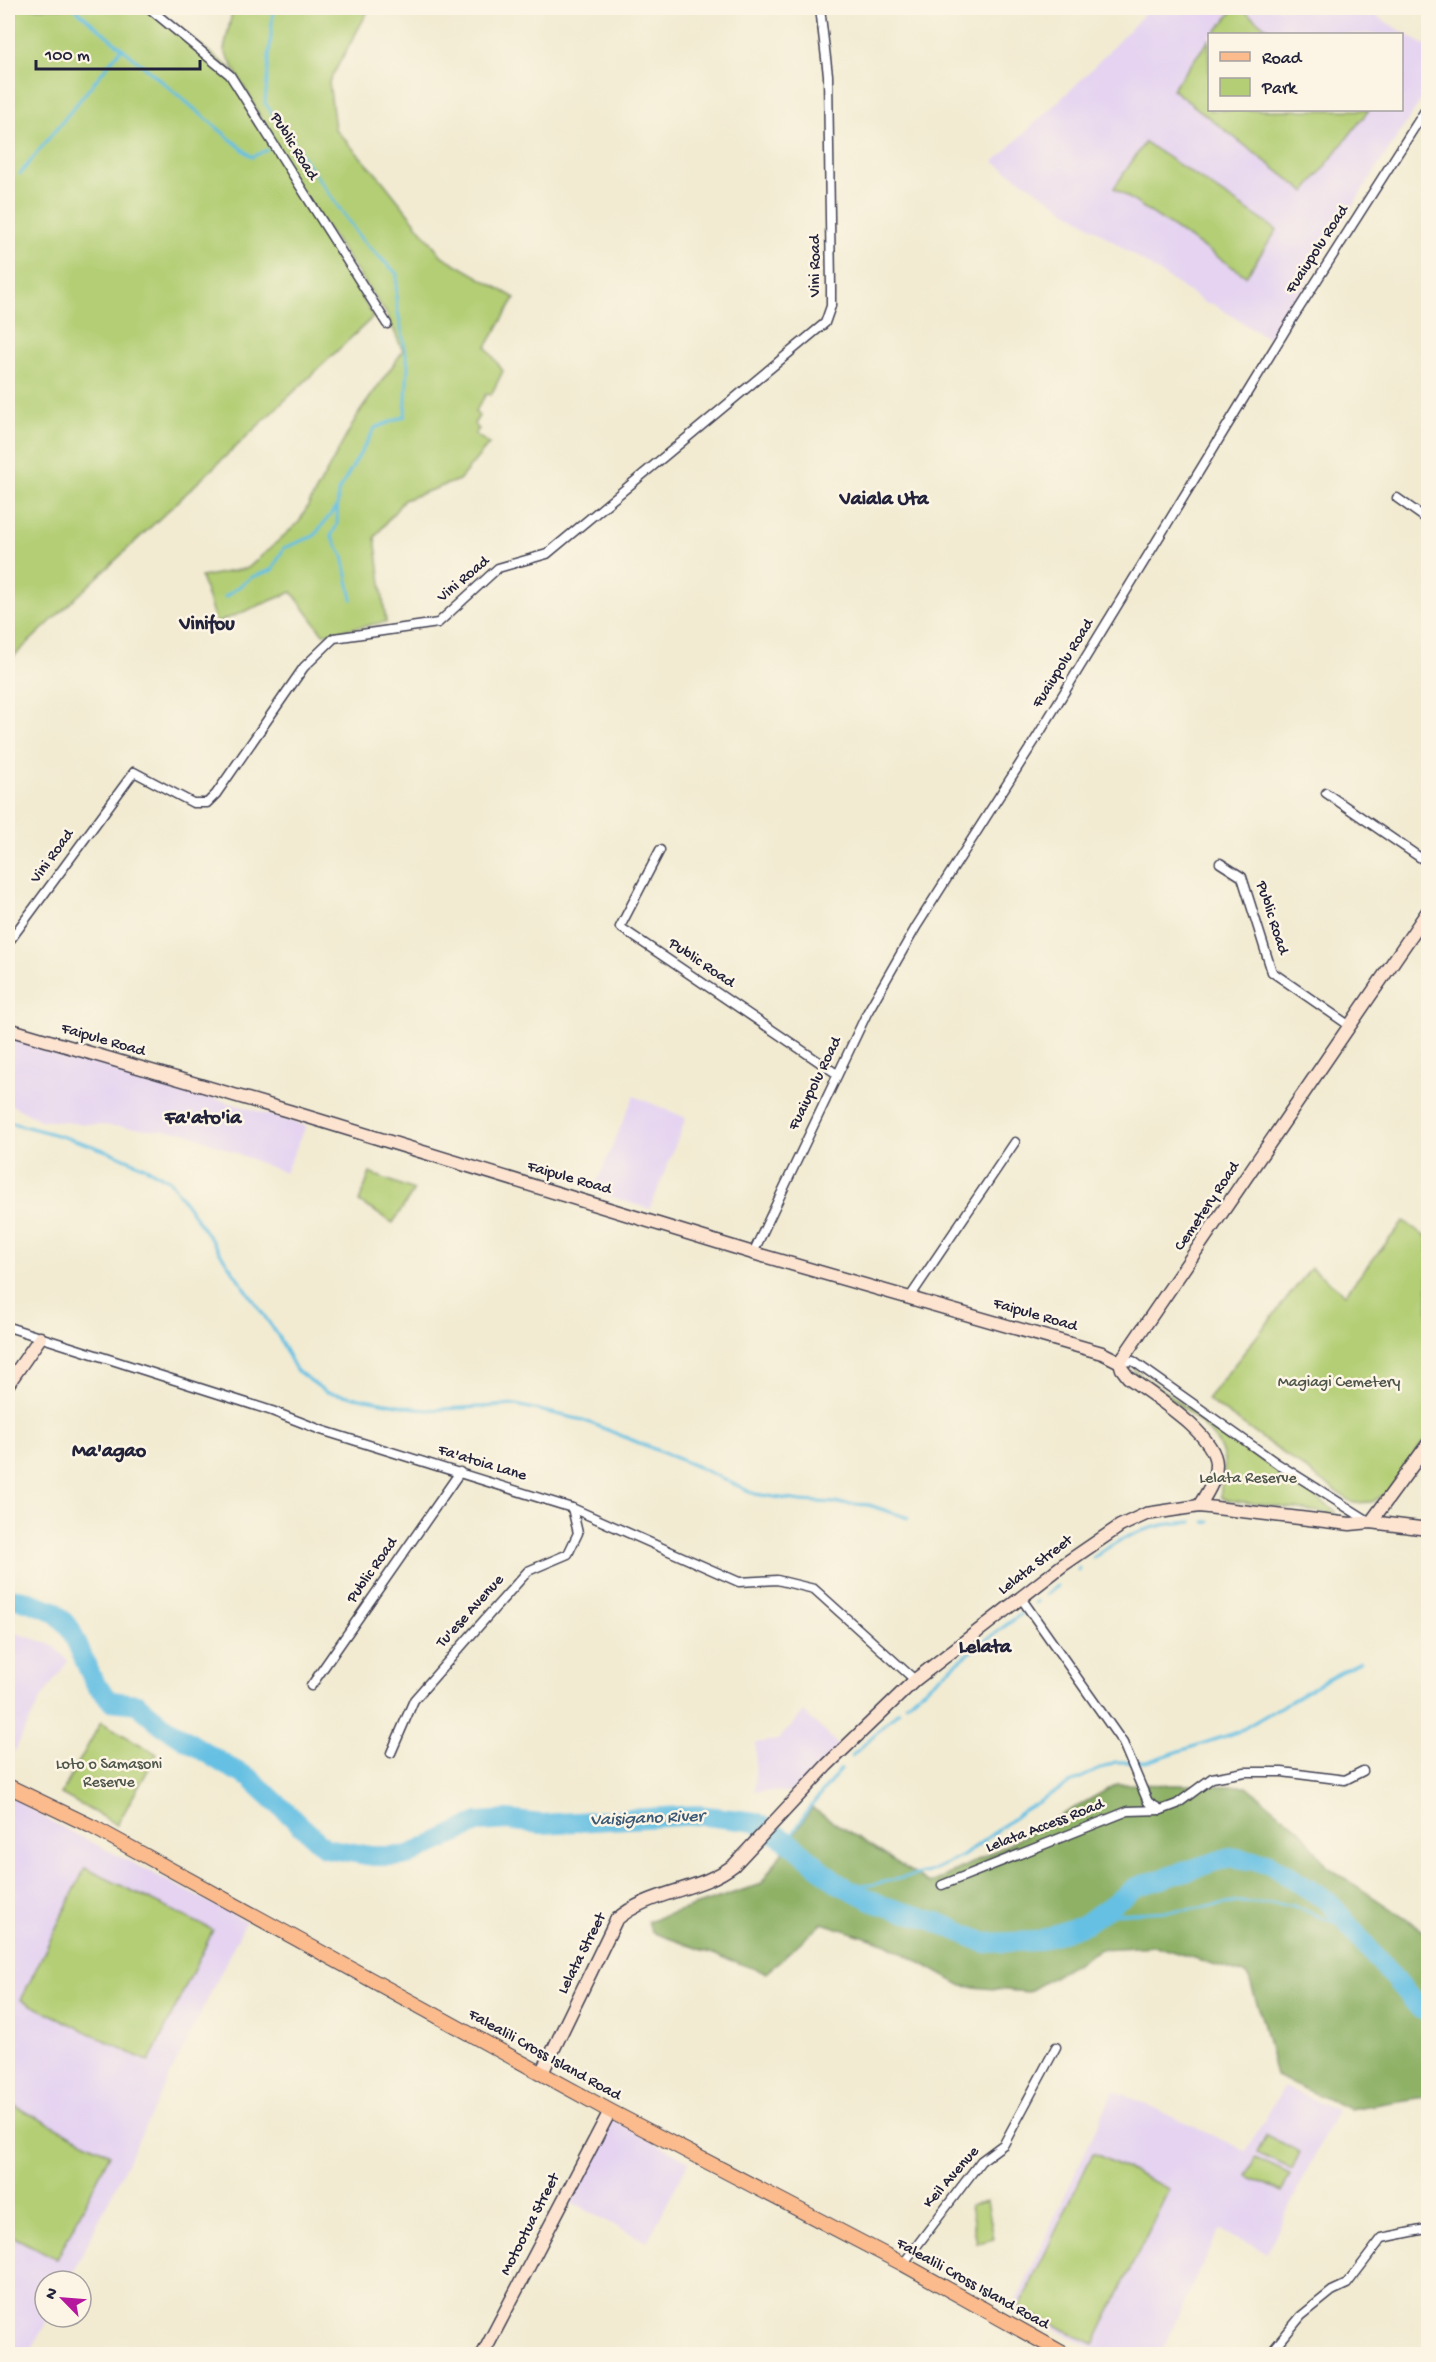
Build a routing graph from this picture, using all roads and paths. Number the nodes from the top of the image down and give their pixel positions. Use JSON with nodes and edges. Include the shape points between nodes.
{"nodes":[{"id":1,"x":149,"y":8,"type":"edge"},
{"id":2,"x":820,"y":8,"type":"edge"},
{"id":3,"x":1428,"y":106,"type":"edge"},
{"id":4,"x":1425,"y":118,"type":"edge"},
{"id":5,"x":387,"y":324,"type":"dead end"},
{"id":6,"x":1397,"y":498,"type":"dead end"},
{"id":7,"x":1428,"y":520,"type":"edge"},
{"id":8,"x":1326,"y":793,"type":"dead end"},
{"id":9,"x":660,"y":850,"type":"dead end"},
{"id":10,"x":1220,"y":863,"type":"dead end"},
{"id":11,"x":1428,"y":863,"type":"edge"},
{"id":12,"x":1428,"y":911,"type":"edge"},
{"id":13,"x":8,"y":944,"type":"edge"},
{"id":14,"x":1350,"y":1026,"type":"junction"},
{"id":15,"x":8,"y":1029,"type":"edge"},
{"id":16,"x":837,"y":1074,"type":"junction"},
{"id":17,"x":1015,"y":1142,"type":"dead end"},
{"id":18,"x":753,"y":1253,"type":"junction"},
{"id":19,"x":910,"y":1297,"type":"junction"},
{"id":20,"x":8,"y":1328,"type":"edge"},
{"id":21,"x":40,"y":1338,"type":"junction"},
{"id":22,"x":1120,"y":1362,"type":"junction"},
{"id":23,"x":8,"y":1384,"type":"edge"},
{"id":24,"x":1428,"y":1444,"type":"edge"},
{"id":25,"x":460,"y":1472,"type":"junction"},
{"id":26,"x":1199,"y":1506,"type":"junction"},
{"id":27,"x":572,"y":1508,"type":"junction"},
{"id":28,"x":1371,"y":1522,"type":"junction"},
{"id":29,"x":1428,"y":1529,"type":"edge"},
{"id":30,"x":1021,"y":1598,"type":"junction"},
{"id":31,"x":915,"y":1680,"type":"junction"},
{"id":32,"x":311,"y":1686,"type":"dead end"},
{"id":33,"x":391,"y":1753,"type":"dead end"},
{"id":34,"x":1363,"y":1771,"type":"dead end"},
{"id":35,"x":8,"y":1786,"type":"edge"},
{"id":36,"x":1161,"y":1810,"type":"junction"},
{"id":37,"x":942,"y":1885,"type":"dead end"},
{"id":38,"x":1056,"y":2047,"type":"dead end"},
{"id":39,"x":542,"y":2073,"type":"junction"},
{"id":40,"x":610,"y":2111,"type":"junction"},
{"id":41,"x":1426,"y":2229,"type":"dead end"},
{"id":42,"x":903,"y":2264,"type":"junction"},
{"id":43,"x":483,"y":2355,"type":"edge"},
{"id":44,"x":1064,"y":2355,"type":"edge"},
{"id":45,"x":1270,"y":2355,"type":"edge"}],
"edges":[{"from":1,"to":5,"type":"street","name":"Public Road","via":[[230,75]]},
{"from":2,"to":13,"type":"street","name":"Vini Road","via":[[828,75],[831,306],[825,322],[547,554],[498,568],[438,623],[334,638],[304,667],[207,802],[193,803],[134,772]]},
{"from":3,"to":4,"type":"street","name":"Fuaiupolu Road"},
{"from":4,"to":16,"type":"street","name":"Fuaiupolu Road","via":[[1291,321],[916,927]]},
{"from":6,"to":7,"type":"street"},
{"from":8,"to":11,"type":"street"},
{"from":9,"to":16,"type":"street","name":"Public Road","via":[[620,927]]},
{"from":10,"to":14,"type":"street","name":"Public Road","via":[[1242,878],[1272,972]]},
{"from":12,"to":14,"type":"street","name":"Cemetery Road"},
{"from":14,"to":22,"type":"street","name":"Cemetery Road"},
{"from":15,"to":18,"type":"street","name":"Faipule Road"},
{"from":16,"to":18,"type":"street","name":"Fuaiupolu Road"},
{"from":17,"to":19,"type":"street"},
{"from":18,"to":19,"type":"street","name":"Faipule Road"},
{"from":19,"to":22,"type":"street","name":"Faipule Road","via":[[1102,1353]]},
{"from":20,"to":21,"type":"street","name":"Fa'atoia Lane"},
{"from":21,"to":23,"type":"street"},
{"from":21,"to":25,"type":"street","name":"Fa'atoia Lane"},
{"from":22,"to":26,"type":"street","via":[[1128,1377],[1175,1411],[1212,1450],[1216,1462],[1214,1475]]},
{"from":22,"to":28,"type":"street","via":[[1133,1361],[1278,1464]]},
{"from":24,"to":28,"type":"street"},
{"from":25,"to":27,"type":"street","name":"Fa'atoia Lane"},
{"from":25,"to":32,"type":"street","name":"Public Road"},
{"from":26,"to":28,"type":"street","name":"Lelata Street","via":[[1350,1524]]},
{"from":26,"to":30,"type":"street","name":"Lelata Street","via":[[1146,1514],[1120,1526]]},
{"from":27,"to":31,"type":"street","name":"Fa'atoia Lane","via":[[739,1582],[777,1580],[814,1589]]},
{"from":27,"to":33,"type":"street","name":"Tu'ese Avenue","via":[[578,1533],[568,1554],[528,1571],[486,1618],[414,1700]]},
{"from":28,"to":29,"type":"street","name":"Lelata Street"},
{"from":30,"to":31,"type":"street","name":"Lelata Street"},
{"from":30,"to":36,"type":"street","via":[[1123,1743],[1148,1802]]},
{"from":31,"to":39,"type":"street","name":"Lelata Street","via":[[718,1878],[645,1901],[616,1920]]},
{"from":34,"to":36,"type":"street","name":"Lelata Access Road","via":[[1344,1780],[1282,1772],[1245,1772],[1212,1778],[1177,1804]]},
{"from":35,"to":39,"type":"main road","name":"Falealili Cross Island Road","via":[[93,1827]]},
{"from":36,"to":37,"type":"street","name":"Lelata Access Road","via":[[1128,1811]]},
{"from":38,"to":42,"type":"street","name":"Keil Avenue","via":[[1004,2144],[981,2161]]},
{"from":39,"to":40,"type":"main road","name":"Falealili Cross Island Road"},
{"from":40,"to":42,"type":"main road","name":"Falealili Cross Island Road"},
{"from":40,"to":43,"type":"street","name":"Motootua Street"},
{"from":41,"to":45,"type":"street","via":[[1382,2238],[1347,2284],[1301,2316]]},
{"from":42,"to":44,"type":"main road","name":"Falealili Cross Island Road"}]}
